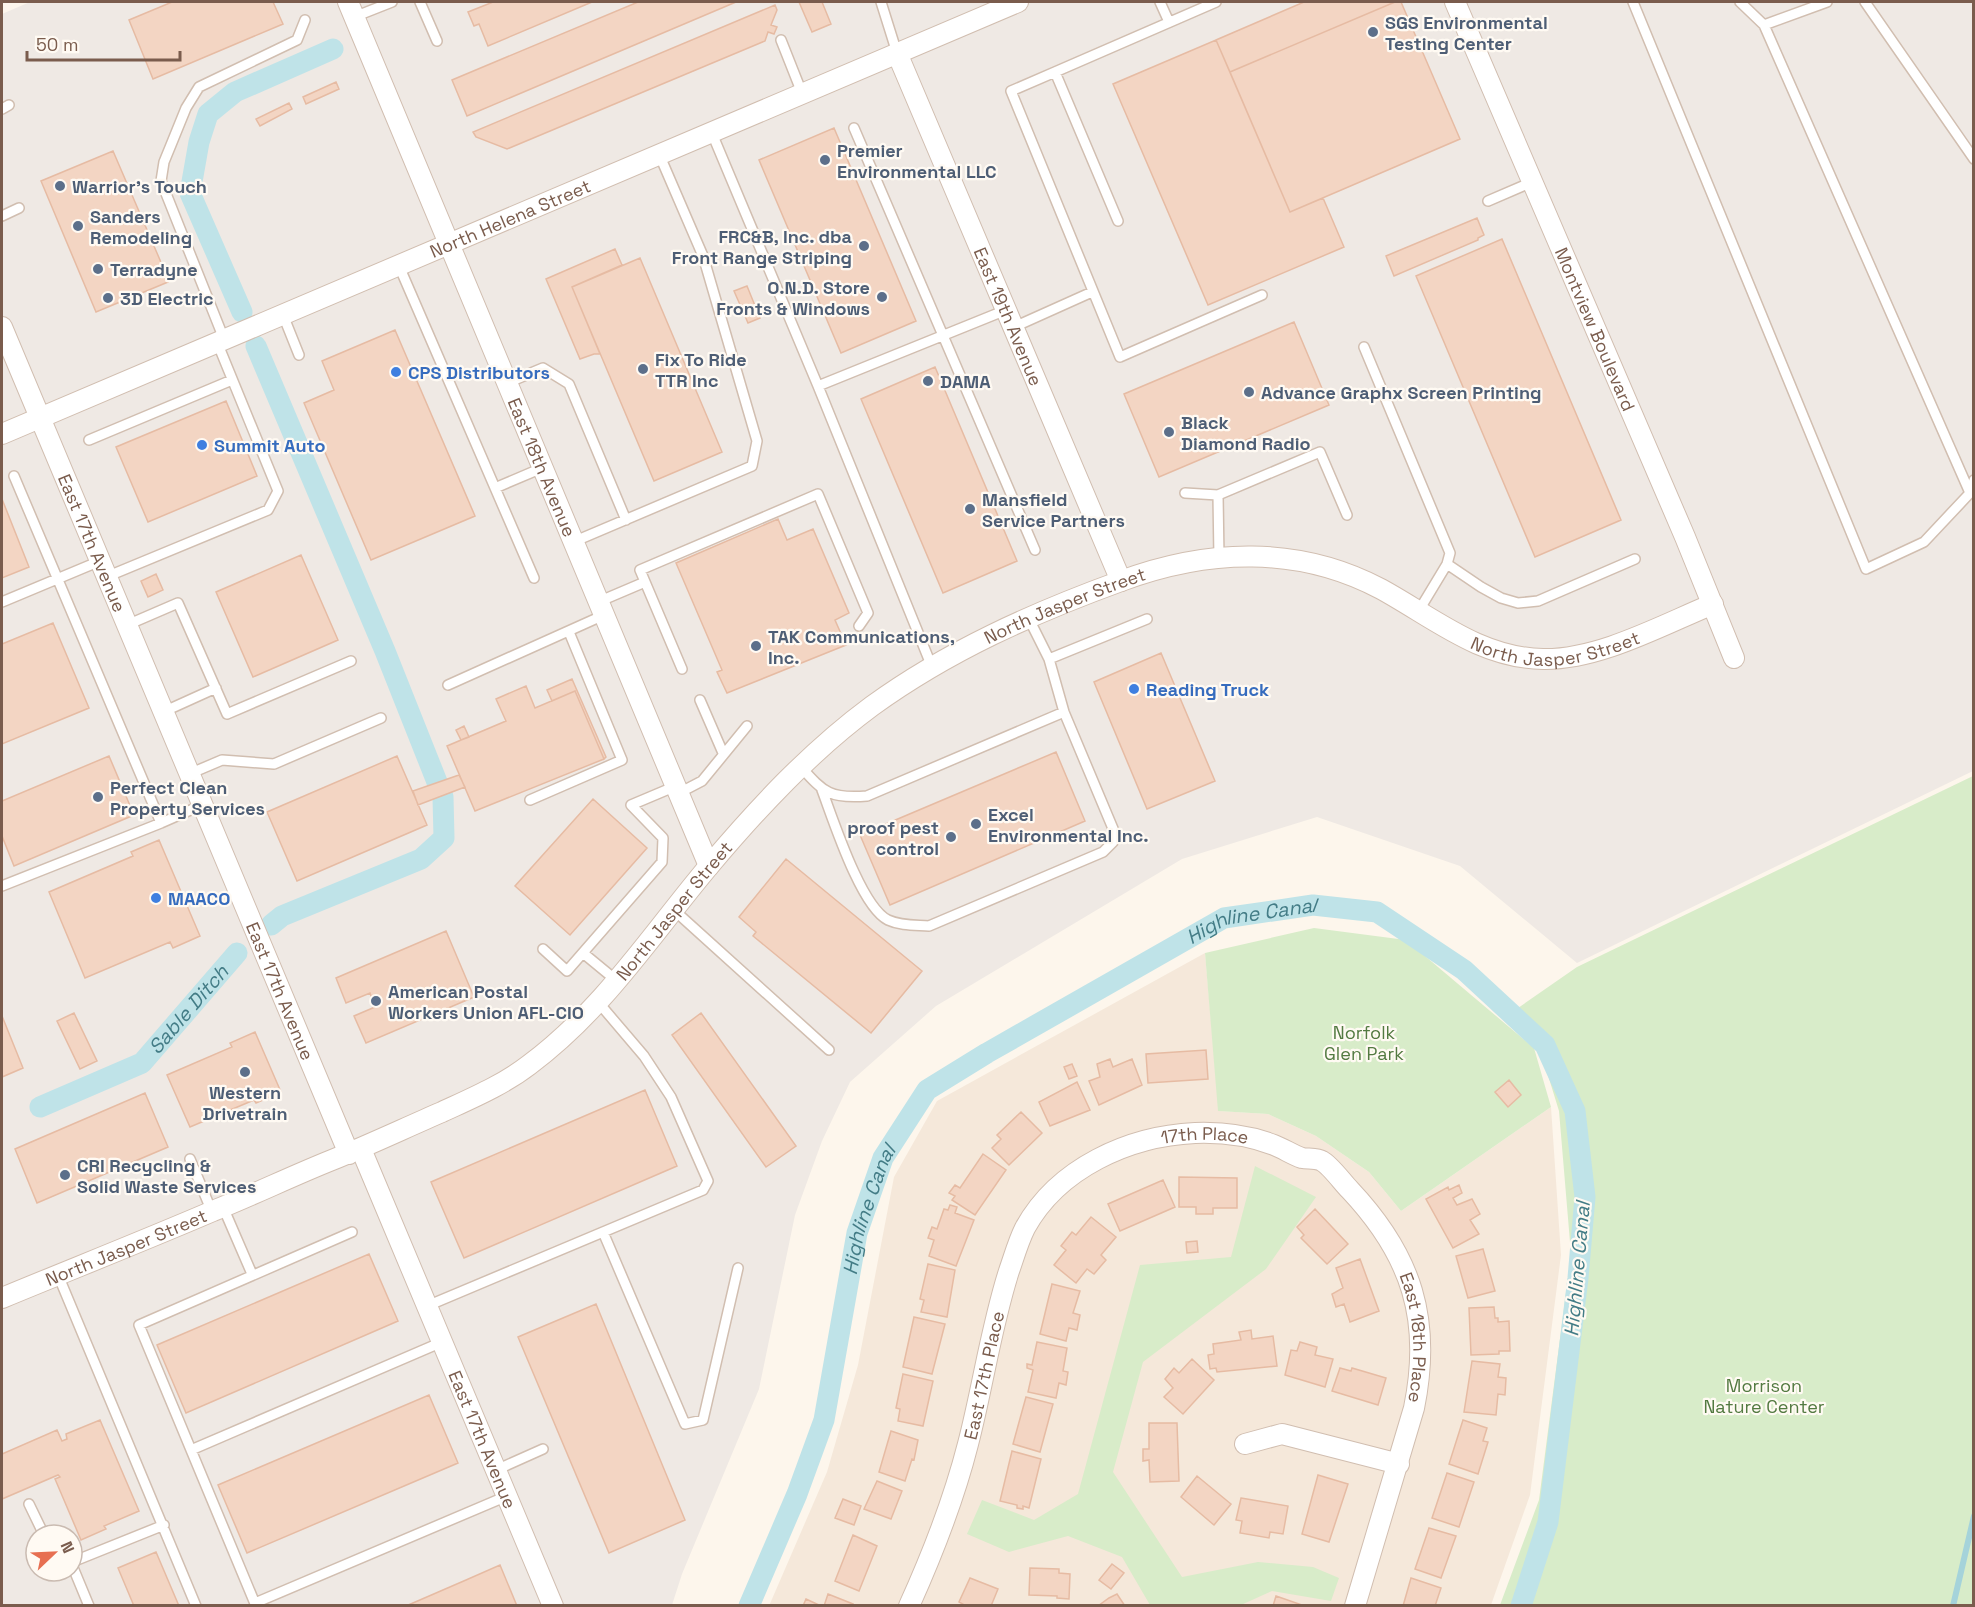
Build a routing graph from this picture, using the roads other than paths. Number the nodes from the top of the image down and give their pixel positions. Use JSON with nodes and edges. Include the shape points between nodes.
{"nodes":[{"id":1,"x":392,"y":2,"type":"edge"},
{"id":2,"x":420,"y":2,"type":"edge"},
{"id":3,"x":881,"y":2,"type":"edge"},
{"id":4,"x":1018,"y":2,"type":"edge"},
{"id":5,"x":1160,"y":2,"type":"edge"},
{"id":6,"x":1216,"y":2,"type":"edge"},
{"id":7,"x":1455,"y":2,"type":"edge"},
{"id":8,"x":1633,"y":2,"type":"edge"},
{"id":9,"x":1740,"y":2,"type":"edge"},
{"id":10,"x":1827,"y":2,"type":"edge"},
{"id":11,"x":1865,"y":2,"type":"edge"},
{"id":12,"x":351,"y":9,"type":"edge"},
{"id":13,"x":305,"y":20,"type":"dead end"},
{"id":14,"x":1169,"y":22,"type":"junction"},
{"id":15,"x":1764,"y":26,"type":"junction"},
{"id":16,"x":781,"y":40,"type":"dead end"},
{"id":17,"x":437,"y":41,"type":"dead end"},
{"id":18,"x":897,"y":53,"type":"junction"},
{"id":19,"x":1055,"y":72,"type":"junction"},
{"id":20,"x":802,"y":93,"type":"junction"},
{"id":21,"x":854,"y":128,"type":"dead end"},
{"id":22,"x":711,"y":131,"type":"junction"},
{"id":23,"x":660,"y":154,"type":"junction"},
{"id":24,"x":1974,"y":159,"type":"edge"},
{"id":25,"x":1532,"y":182,"type":"junction"},
{"id":26,"x":1488,"y":201,"type":"dead end"},
{"id":27,"x":19,"y":208,"type":"dead end"},
{"id":28,"x":2,"y":216,"type":"edge"},
{"id":29,"x":1118,"y":220,"type":"dead end"},
{"id":30,"x":449,"y":243,"type":"junction"},
{"id":31,"x":399,"y":266,"type":"junction"},
{"id":32,"x":1092,"y":292,"type":"junction"},
{"id":33,"x":1262,"y":295,"type":"dead end"},
{"id":34,"x":283,"y":315,"type":"junction"},
{"id":35,"x":1010,"y":318,"type":"junction"},
{"id":36,"x":2,"y":327,"type":"edge"},
{"id":37,"x":942,"y":335,"type":"junction"},
{"id":38,"x":220,"y":341,"type":"junction"},
{"id":39,"x":1364,"y":347,"type":"dead end"},
{"id":40,"x":299,"y":355,"type":"dead end"},
{"id":41,"x":232,"y":380,"type":"junction"},
{"id":42,"x":507,"y":383,"type":"junction"},
{"id":43,"x":818,"y":386,"type":"junction"},
{"id":44,"x":39,"y":417,"type":"junction"},
{"id":45,"x":2,"y":434,"type":"edge"},
{"id":46,"x":89,"y":440,"type":"dead end"},
{"id":47,"x":543,"y":468,"type":"junction"},
{"id":48,"x":14,"y":476,"type":"dead end"},
{"id":49,"x":1974,"y":480,"type":"edge"},
{"id":50,"x":495,"y":489,"type":"junction"},
{"id":51,"x":1185,"y":493,"type":"dead end"},
{"id":52,"x":1970,"y":493,"type":"junction"},
{"id":53,"x":1218,"y":495,"type":"junction"},
{"id":54,"x":1347,"y":515,"type":"dead end"},
{"id":55,"x":626,"y":520,"type":"junction"},
{"id":56,"x":573,"y":542,"type":"junction"},
{"id":57,"x":1035,"y":550,"type":"dead end"},
{"id":58,"x":1219,"y":558,"type":"junction"},
{"id":59,"x":1635,"y":559,"type":"dead end"},
{"id":60,"x":1447,"y":564,"type":"junction"},
{"id":61,"x":103,"y":569,"type":"junction"},
{"id":62,"x":57,"y":578,"type":"junction"},
{"id":63,"x":534,"y":578,"type":"dead end"},
{"id":64,"x":1121,"y":581,"type":"junction"},
{"id":65,"x":645,"y":582,"type":"junction"},
{"id":66,"x":2,"y":602,"type":"edge"},
{"id":67,"x":1713,"y":604,"type":"junction"},
{"id":68,"x":601,"y":609,"type":"junction"},
{"id":69,"x":1418,"y":612,"type":"junction"},
{"id":70,"x":1147,"y":618,"type":"dead end"},
{"id":71,"x":1029,"y":619,"type":"junction"},
{"id":72,"x":126,"y":625,"type":"junction"},
{"id":73,"x":859,"y":626,"type":"dead end"},
{"id":74,"x":569,"y":632,"type":"junction"},
{"id":75,"x":1734,"y":658,"type":"dead end"},
{"id":76,"x":1049,"y":659,"type":"junction"},
{"id":77,"x":351,"y":661,"type":"dead end"},
{"id":78,"x":932,"y":667,"type":"junction"},
{"id":79,"x":682,"y":669,"type":"dead end"},
{"id":80,"x":448,"y":685,"type":"dead end"},
{"id":81,"x":216,"y":688,"type":"junction"},
{"id":82,"x":700,"y":700,"type":"dead end"},
{"id":83,"x":163,"y":712,"type":"junction"},
{"id":84,"x":1064,"y":712,"type":"junction"},
{"id":85,"x":381,"y":718,"type":"dead end"},
{"id":86,"x":747,"y":726,"type":"dead end"},
{"id":87,"x":723,"y":753,"type":"junction"},
{"id":88,"x":801,"y":766,"type":"junction"},
{"id":89,"x":189,"y":774,"type":"junction"},
{"id":90,"x":822,"y":789,"type":"junction"},
{"id":91,"x":677,"y":790,"type":"junction"},
{"id":92,"x":530,"y":800,"type":"dead end"},
{"id":93,"x":202,"y":805,"type":"junction"},
{"id":94,"x":161,"y":823,"type":"junction"},
{"id":95,"x":710,"y":866,"type":"junction"},
{"id":96,"x":2,"y":886,"type":"edge"},
{"id":97,"x":675,"y":911,"type":"junction"},
{"id":98,"x":543,"y":949,"type":"dead end"},
{"id":99,"x":583,"y":953,"type":"junction"},
{"id":100,"x":617,"y":981,"type":"junction"},
{"id":101,"x":598,"y":1002,"type":"junction"},
{"id":102,"x":829,"y":1050,"type":"dead end"},
{"id":103,"x":355,"y":1151,"type":"junction"},
{"id":104,"x":190,"y":1159,"type":"dead end"},
{"id":105,"x":1322,"y":1161,"type":"joint"},
{"id":106,"x":1088,"y":1165,"type":"joint"},
{"id":107,"x":217,"y":1210,"type":"junction"},
{"id":108,"x":352,"y":1232,"type":"dead end"},
{"id":109,"x":603,"y":1232,"type":"junction"},
{"id":110,"x":738,"y":1268,"type":"dead end"},
{"id":111,"x":252,"y":1274,"type":"junction"},
{"id":112,"x":58,"y":1275,"type":"junction"},
{"id":113,"x":2,"y":1298,"type":"edge"},
{"id":114,"x":427,"y":1306,"type":"junction"},
{"id":115,"x":442,"y":1342,"type":"junction"},
{"id":116,"x":1245,"y":1444,"type":"dead end"},
{"id":117,"x":543,"y":1449,"type":"dead end"},
{"id":118,"x":191,"y":1450,"type":"junction"},
{"id":119,"x":1399,"y":1464,"type":"junction"},
{"id":120,"x":496,"y":1470,"type":"junction"},
{"id":121,"x":507,"y":1495,"type":"junction"},
{"id":122,"x":29,"y":1504,"type":"dead end"},
{"id":123,"x":38,"y":1523,"type":"edge"},
{"id":124,"x":164,"y":1525,"type":"junction"},
{"id":125,"x":84,"y":1558,"type":"edge"},
{"id":126,"x":80,"y":1583,"type":"edge"},
{"id":127,"x":256,"y":1604,"type":"edge"},
{"id":128,"x":89,"y":1605,"type":"edge"},
{"id":129,"x":196,"y":1605,"type":"edge"},
{"id":130,"x":553,"y":1605,"type":"edge"},
{"id":131,"x":909,"y":1605,"type":"edge"},
{"id":132,"x":1355,"y":1605,"type":"edge"}],
"edges":[{"from":1,"to":12,"type":"lane"},
{"from":2,"to":17,"type":"lane"},
{"from":3,"to":18,"type":"lane"},
{"from":4,"to":18,"type":"street","name":"North Helena Street"},
{"from":5,"to":14,"type":"lane"},
{"from":6,"to":14,"type":"lane"},
{"from":7,"to":25,"type":"street","name":"Montview Boulevard"},
{"from":8,"to":52,"type":"lane","via":[[1866,569],[1924,542]]},
{"from":9,"to":15,"type":"lane"},
{"from":10,"to":15,"type":"lane"},
{"from":11,"to":24,"type":"lane"},
{"from":12,"to":30,"type":"street","name":"East 18th Avenue"},
{"from":13,"to":38,"type":"lane","via":[[297,40],[199,87],[164,162],[161,181]]},
{"from":14,"to":19,"type":"lane"},
{"from":15,"to":52,"type":"lane"},
{"from":16,"to":20,"type":"lane"},
{"from":18,"to":20,"type":"street","name":"North Helena Street"},
{"from":18,"to":35,"type":"street","name":"East 19th Avenue"},
{"from":19,"to":29,"type":"lane"},
{"from":19,"to":32,"type":"lane","via":[[1011,91]]},
{"from":20,"to":22,"type":"street","name":"North Helena Street"},
{"from":21,"to":37,"type":"lane"},
{"from":22,"to":23,"type":"street","name":"North Helena Street"},
{"from":22,"to":43,"type":"lane"},
{"from":23,"to":30,"type":"street","name":"North Helena Street"},
{"from":23,"to":55,"type":"lane","via":[[703,256],[757,441],[752,466]]},
{"from":25,"to":26,"type":"lane"},
{"from":25,"to":67,"type":"street","name":"Montview Boulevard"},
{"from":27,"to":28,"type":"lane"},
{"from":30,"to":31,"type":"street","name":"North Helena Street"},
{"from":30,"to":42,"type":"street","name":"East 18th Avenue"},
{"from":31,"to":34,"type":"street","name":"North Helena Street"},
{"from":31,"to":50,"type":"lane"},
{"from":32,"to":33,"type":"lane","via":[[1120,357]]},
{"from":32,"to":35,"type":"lane"},
{"from":34,"to":38,"type":"street","name":"North Helena Street"},
{"from":34,"to":40,"type":"lane"},
{"from":35,"to":37,"type":"lane"},
{"from":35,"to":64,"type":"street","name":"East 19th Avenue"},
{"from":36,"to":44,"type":"street","name":"East 17th Avenue"},
{"from":37,"to":43,"type":"lane"},
{"from":37,"to":57,"type":"lane"},
{"from":38,"to":41,"type":"lane"},
{"from":38,"to":44,"type":"street","name":"North Helena Street"},
{"from":39,"to":60,"type":"lane","via":[[1450,553]]},
{"from":41,"to":46,"type":"lane"},
{"from":41,"to":61,"type":"lane","via":[[278,491],[268,510]]},
{"from":42,"to":47,"type":"street","name":"East 18th Avenue"},
{"from":42,"to":55,"type":"lane","via":[[543,368],[569,384]]},
{"from":43,"to":78,"type":"lane"},
{"from":44,"to":45,"type":"street","name":"North Helena Street"},
{"from":44,"to":61,"type":"street","name":"East 17th Avenue"},
{"from":47,"to":50,"type":"lane"},
{"from":47,"to":56,"type":"street","name":"East 18th Avenue"},
{"from":48,"to":62,"type":"lane"},
{"from":49,"to":52,"type":"lane"},
{"from":50,"to":63,"type":"lane"},
{"from":51,"to":53,"type":"lane"},
{"from":53,"to":54,"type":"lane","via":[[1320,452]]},
{"from":53,"to":58,"type":"lane"},
{"from":55,"to":56,"type":"lane"},
{"from":56,"to":68,"type":"street","name":"East 18th Avenue"},
{"from":58,"to":64,"type":"street","name":"North Jasper Street"},
{"from":58,"to":69,"type":"street","name":"North Jasper Street","via":[[1255,555],[1295,559],[1341,571]]},
{"from":59,"to":60,"type":"lane","via":[[1538,601],[1518,603],[1501,598]]},
{"from":60,"to":69,"type":"lane"},
{"from":61,"to":62,"type":"lane"},
{"from":61,"to":72,"type":"street","name":"East 17th Avenue"},
{"from":62,"to":66,"type":"lane"},
{"from":62,"to":94,"type":"lane"},
{"from":64,"to":71,"type":"street","name":"North Jasper Street"},
{"from":65,"to":68,"type":"lane"},
{"from":65,"to":73,"type":"lane","via":[[640,570],[818,494],[868,613]]},
{"from":65,"to":79,"type":"lane"},
{"from":67,"to":69,"type":"street","name":"North Jasper Street","via":[[1615,645],[1575,656],[1538,659],[1475,645]]},
{"from":67,"to":75,"type":"street","name":"Montview Boulevard"},
{"from":68,"to":74,"type":"lane"},
{"from":68,"to":91,"type":"street","name":"East 18th Avenue"},
{"from":70,"to":76,"type":"lane"},
{"from":71,"to":76,"type":"lane"},
{"from":71,"to":78,"type":"street","name":"North Jasper Street"},
{"from":72,"to":81,"type":"lane","via":[[178,603]]},
{"from":72,"to":83,"type":"street","name":"East 17th Avenue"},
{"from":74,"to":80,"type":"lane"},
{"from":74,"to":92,"type":"lane","via":[[622,760]]},
{"from":76,"to":84,"type":"lane"},
{"from":77,"to":81,"type":"lane","via":[[227,714]]},
{"from":78,"to":88,"type":"street","name":"North Jasper Street","via":[[870,708]]},
{"from":81,"to":83,"type":"lane"},
{"from":82,"to":87,"type":"lane"},
{"from":83,"to":89,"type":"street","name":"East 17th Avenue"},
{"from":84,"to":90,"type":"lane","via":[[867,796],[847,798]]},
{"from":84,"to":90,"type":"lane","via":[[1114,831],[1113,842],[1103,852],[929,926],[902,925],[886,919],[871,902],[857,880]]},
{"from":85,"to":89,"type":"lane","via":[[274,764],[222,760]]},
{"from":86,"to":87,"type":"lane"},
{"from":87,"to":91,"type":"lane","via":[[702,781]]},
{"from":88,"to":90,"type":"lane"},
{"from":88,"to":95,"type":"street","name":"North Jasper Street"},
{"from":89,"to":93,"type":"street","name":"East 17th Avenue"},
{"from":91,"to":95,"type":"street","name":"East 18th Avenue"},
{"from":91,"to":99,"type":"lane","via":[[631,805],[663,838],[662,862]]},
{"from":93,"to":94,"type":"lane"},
{"from":93,"to":103,"type":"street","name":"East 17th Avenue"},
{"from":94,"to":96,"type":"lane"},
{"from":95,"to":97,"type":"street","name":"North Jasper Street"},
{"from":97,"to":100,"type":"street","name":"North Jasper Street"},
{"from":97,"to":102,"type":"lane"},
{"from":98,"to":99,"type":"lane","via":[[567,971]]},
{"from":99,"to":100,"type":"lane"},
{"from":100,"to":101,"type":"street","name":"North Jasper Street"},
{"from":101,"to":103,"type":"street","name":"North Jasper Street","via":[[575,1027],[516,1074]]},
{"from":101,"to":109,"type":"lane","via":[[644,1056],[671,1097],[708,1181],[703,1190]]},
{"from":103,"to":107,"type":"street","name":"North Jasper Street"},
{"from":103,"to":114,"type":"street","name":"East 17th Avenue"},
{"from":104,"to":107,"type":"lane"},
{"from":105,"to":106,"type":"street","name":"17th Place","via":[[1302,1158],[1244,1136],[1218,1132],[1158,1137],[1122,1147]]},
{"from":105,"to":119,"type":"street","name":"East 18th Place","via":[[1385,1231],[1397,1251],[1416,1305],[1422,1351],[1420,1378]]},
{"from":106,"to":131,"type":"street","name":"East 17th Place","via":[[1050,1195],[1019,1243],[1002,1293],[955,1487]]},
{"from":107,"to":111,"type":"lane"},
{"from":107,"to":112,"type":"street","name":"North Jasper Street"},
{"from":108,"to":111,"type":"lane"},
{"from":109,"to":110,"type":"lane","via":[[685,1424],[703,1420]]},
{"from":109,"to":114,"type":"lane"},
{"from":111,"to":118,"type":"lane","via":[[139,1325]]},
{"from":112,"to":113,"type":"street","name":"North Jasper Street"},
{"from":112,"to":124,"type":"lane"},
{"from":114,"to":115,"type":"street","name":"East 17th Avenue"},
{"from":115,"to":118,"type":"lane"},
{"from":115,"to":120,"type":"street","name":"East 17th Avenue"},
{"from":116,"to":119,"type":"street","via":[[1282,1434]]},
{"from":117,"to":120,"type":"lane"},
{"from":118,"to":127,"type":"lane"},
{"from":119,"to":132,"type":"street","name":"East 18th Place"},
{"from":120,"to":121,"type":"street","name":"East 17th Avenue"},
{"from":121,"to":127,"type":"lane"},
{"from":121,"to":130,"type":"street","name":"East 17th Avenue"},
{"from":122,"to":123,"type":"lane"},
{"from":124,"to":125,"type":"lane"},
{"from":124,"to":129,"type":"lane"},
{"from":126,"to":128,"type":"lane"}]}
